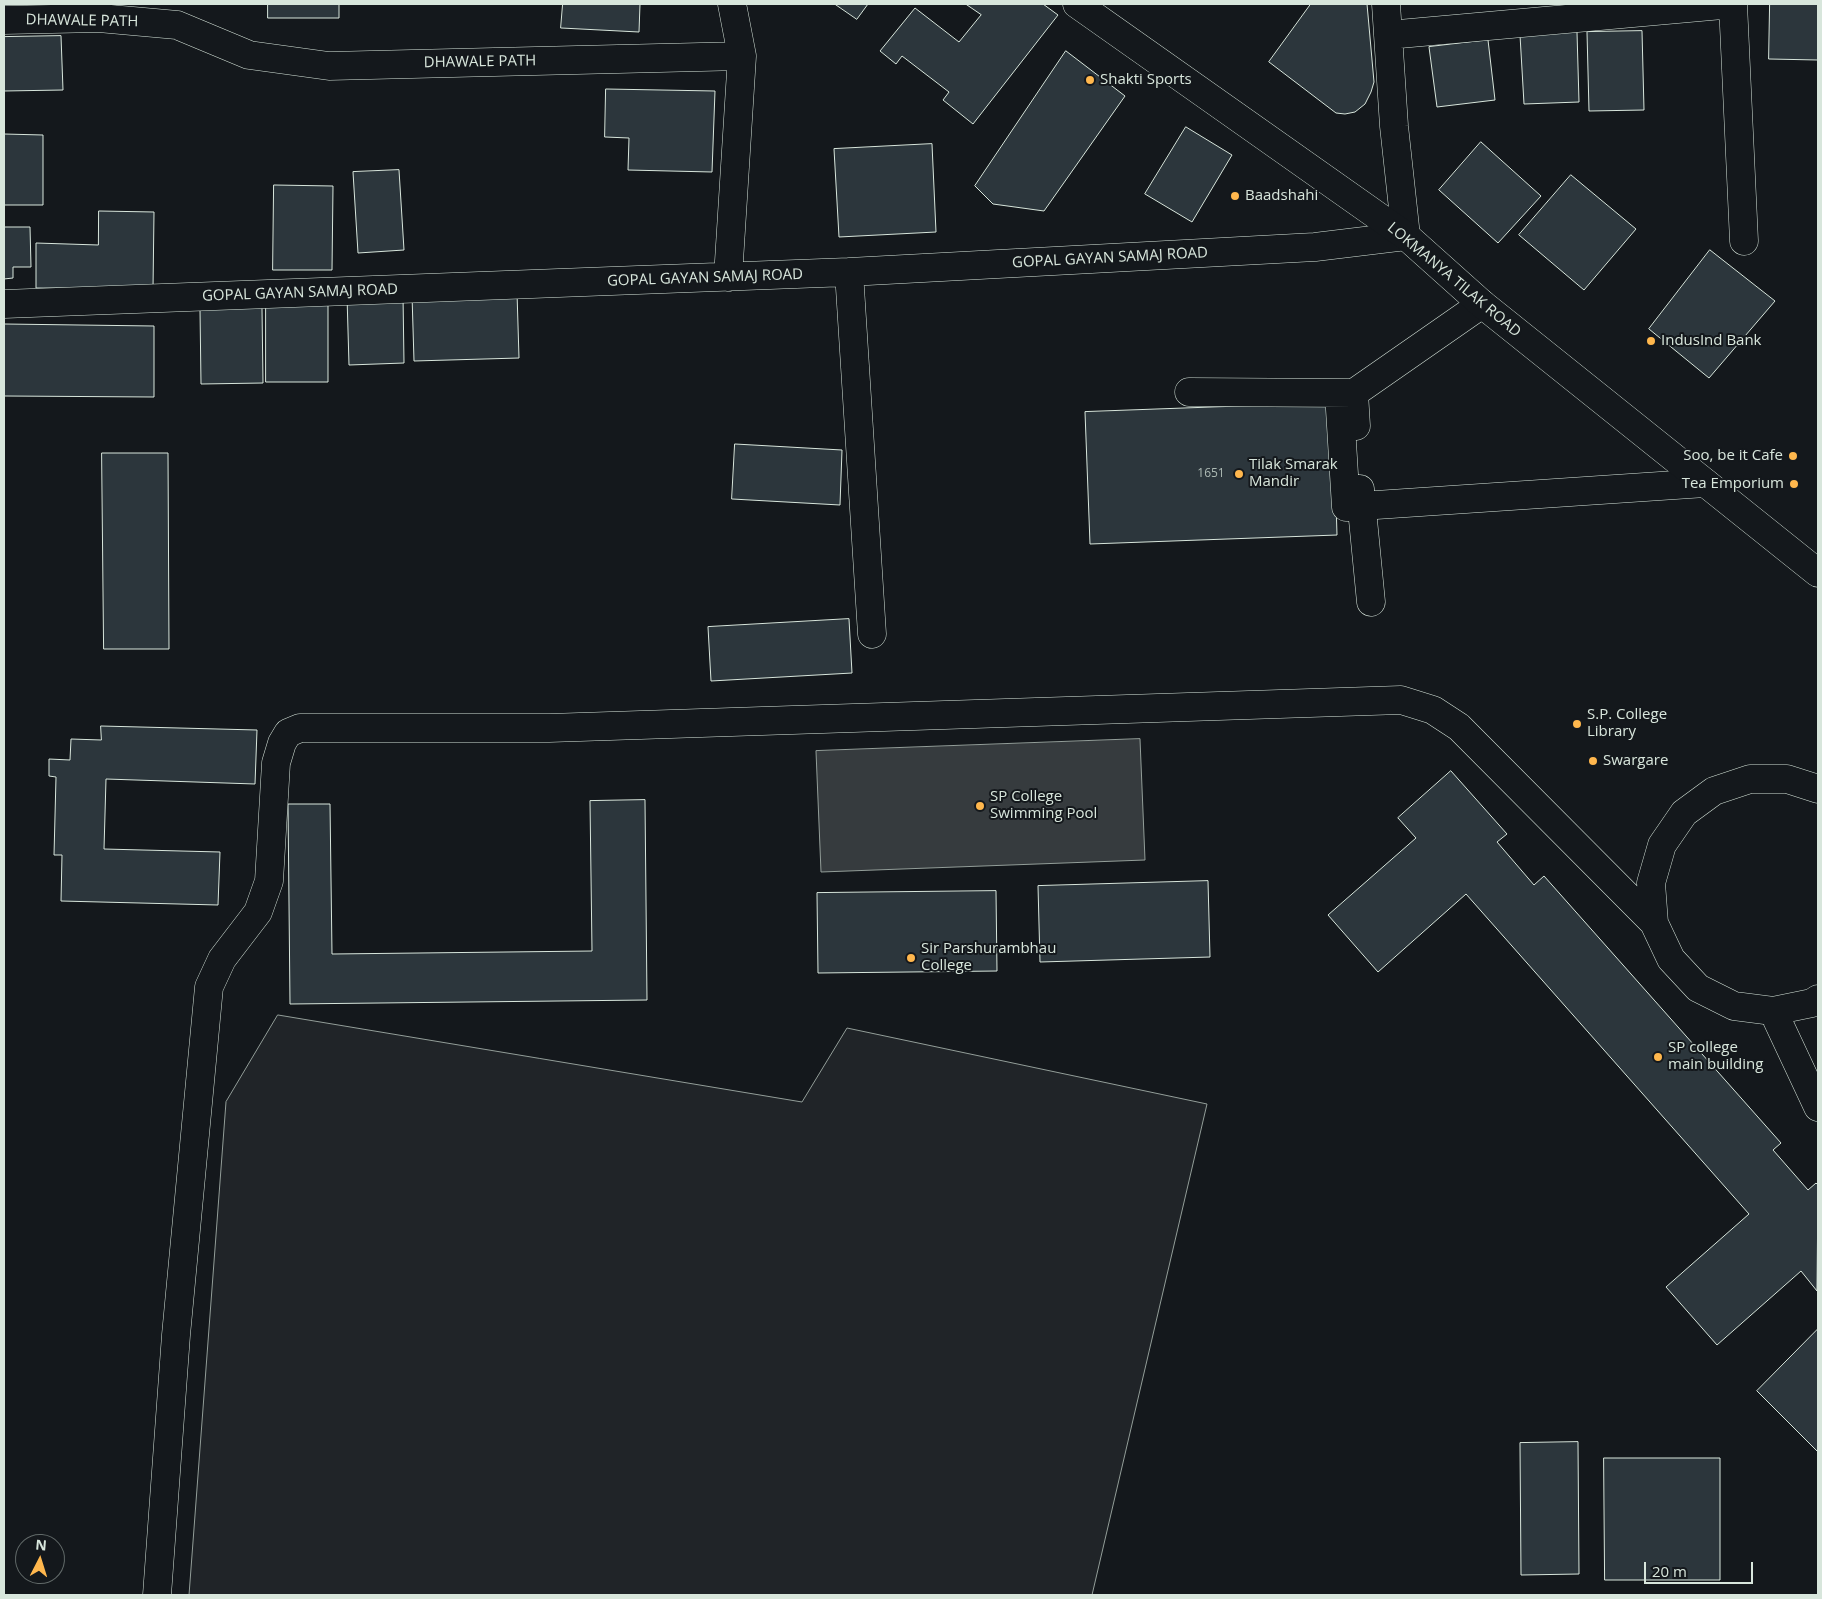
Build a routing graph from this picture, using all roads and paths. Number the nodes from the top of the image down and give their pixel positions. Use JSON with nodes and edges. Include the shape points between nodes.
{"nodes":[{"id":1,"x":732,"y":4,"type":"edge"},
{"id":2,"x":1077,"y":4,"type":"edge"},
{"id":3,"x":1386,"y":4,"type":"edge"},
{"id":4,"x":1733,"y":4,"type":"edge"},
{"id":5,"x":98,"y":11,"type":"edge"},
{"id":6,"x":4,"y":20,"type":"edge"},
{"id":7,"x":1388,"y":35,"type":"junction"},
{"id":8,"x":742,"y":56,"type":"junction"},
{"id":9,"x":1406,"y":236,"type":"junction"},
{"id":10,"x":1744,"y":241,"type":"dead end"},
{"id":11,"x":849,"y":272,"type":"junction"},
{"id":12,"x":728,"y":277,"type":"junction"},
{"id":13,"x":4,"y":304,"type":"edge"},
{"id":14,"x":1482,"y":304,"type":"junction"},
{"id":15,"x":1189,"y":392,"type":"dead end"},
{"id":16,"x":1346,"y":393,"type":"junction"},
{"id":17,"x":1705,"y":483,"type":"junction"},
{"id":18,"x":1361,"y":506,"type":"junction"},
{"id":19,"x":1818,"y":573,"type":"edge"},
{"id":20,"x":1371,"y":602,"type":"dead end"},
{"id":21,"x":872,"y":634,"type":"dead end"},
{"id":22,"x":1818,"y":789,"type":"edge"},
{"id":23,"x":1654,"y":923,"type":"junction"},
{"id":24,"x":1818,"y":999,"type":"edge"},
{"id":25,"x":1773,"y":1011,"type":"junction"},
{"id":26,"x":1818,"y":1107,"type":"edge"},
{"id":27,"x":157,"y":1595,"type":"edge"}],
"edges":[{"from":1,"to":8,"type":"street"},
{"from":2,"to":9,"type":"street","name":"LOKMANYA TILAK ROAD"},
{"from":3,"to":7,"type":"street"},
{"from":4,"to":7,"type":"street"},
{"from":4,"to":10,"type":"street"},
{"from":5,"to":6,"type":"street","name":"DHAWALE PATH"},
{"from":5,"to":8,"type":"street","name":"DHAWALE PATH","via":[[177,25],[249,55],[329,66]]},
{"from":7,"to":9,"type":"street"},
{"from":8,"to":12,"type":"street"},
{"from":9,"to":11,"type":"street","name":"GOPAL GAYAN SAMAJ ROAD","via":[[1314,247]]},
{"from":9,"to":14,"type":"street","name":"LOKMANYA TILAK ROAD"},
{"from":11,"to":12,"type":"street","name":"GOPAL GAYAN SAMAJ ROAD"},
{"from":11,"to":21,"type":"street"},
{"from":12,"to":13,"type":"street","name":"GOPAL GAYAN SAMAJ ROAD"},
{"from":14,"to":16,"type":"street"},
{"from":14,"to":17,"type":"street","name":"LOKMANYA TILAK ROAD"},
{"from":15,"to":16,"type":"street"},
{"from":16,"to":18,"type":"street"},
{"from":17,"to":18,"type":"street"},
{"from":17,"to":19,"type":"street","name":"LOKMANYA TILAK ROAD"},
{"from":18,"to":20,"type":"street"},
{"from":22,"to":23,"type":"street","via":[[1787,779],[1750,779],[1714,791],[1684,813],[1662,846],[1656,864],[1651,883]]},
{"from":23,"to":25,"type":"street","via":[[1671,959],[1698,988],[1734,1006]]},
{"from":23,"to":27,"type":"street","via":[[1459,727],[1434,710],[1402,700],[549,728],[300,728],[288,733],[276,763],[269,881],[258,912],[222,959],[209,988],[176,1335]]},
{"from":24,"to":25,"type":"street"},
{"from":25,"to":26,"type":"street"}]}
